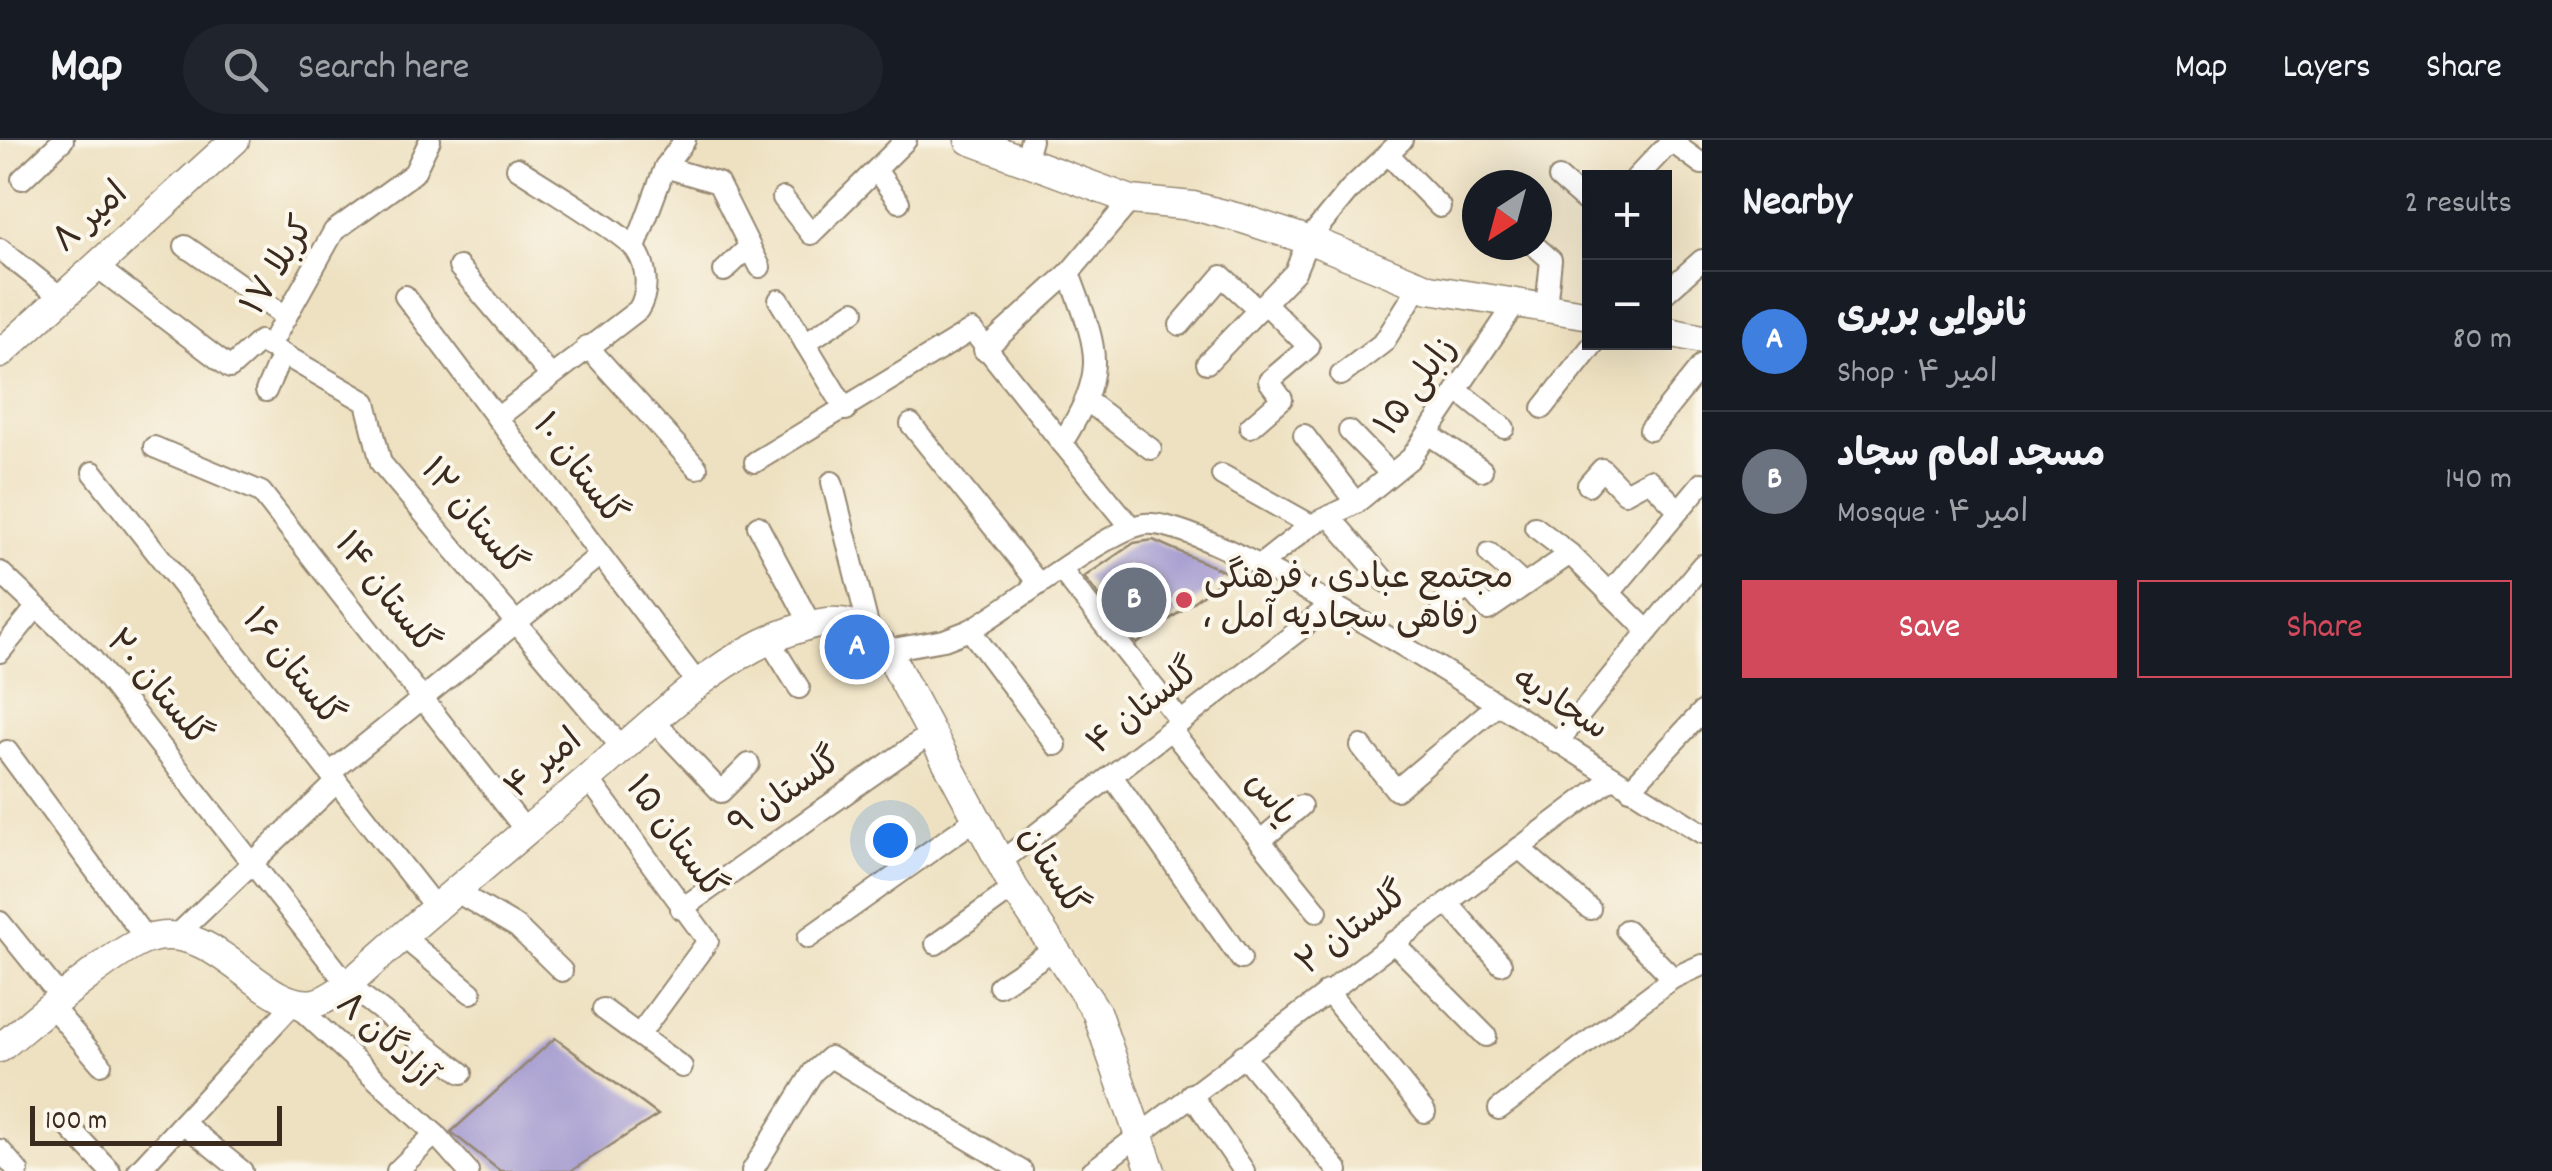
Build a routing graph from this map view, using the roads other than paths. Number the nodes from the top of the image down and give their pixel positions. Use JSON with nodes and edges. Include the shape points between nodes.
{"nodes":[{"id":1,"x":63,"y":140,"type":"edge"},
{"id":2,"x":235,"y":140,"type":"edge"},
{"id":3,"x":430,"y":140,"type":"edge"},
{"id":4,"x":684,"y":140,"type":"edge"},
{"id":5,"x":906,"y":140,"type":"edge"},
{"id":6,"x":969,"y":140,"type":"edge"},
{"id":7,"x":1670,"y":140,"type":"edge"},
{"id":8,"x":1395,"y":147,"type":"edge"},
{"id":9,"x":1028,"y":151,"type":"edge"},
{"id":10,"x":1702,"y":164,"type":"edge"},
{"id":11,"x":665,"y":167,"type":"junction"},
{"id":12,"x":517,"y":168,"type":"dead end"},
{"id":13,"x":876,"y":170,"type":"junction"},
{"id":14,"x":1643,"y":170,"type":"edge"},
{"id":15,"x":1559,"y":178,"type":"dead end"},
{"id":16,"x":22,"y":179,"type":"dead end"},
{"id":17,"x":783,"y":198,"type":"dead end"},
{"id":18,"x":1582,"y":198,"type":"edge"},
{"id":19,"x":1131,"y":200,"type":"junction"},
{"id":20,"x":900,"y":202,"type":"dead end"},
{"id":21,"x":1440,"y":207,"type":"dead end"},
{"id":22,"x":1308,"y":240,"type":"junction"},
{"id":23,"x":185,"y":246,"type":"dead end"},
{"id":24,"x":635,"y":248,"type":"junction"},
{"id":25,"x":748,"y":248,"type":"junction"},
{"id":26,"x":0,"y":249,"type":"edge"},
{"id":27,"x":1551,"y":260,"type":"edge"},
{"id":28,"x":1702,"y":260,"type":"edge"},
{"id":29,"x":96,"y":266,"type":"junction"},
{"id":30,"x":459,"y":267,"type":"dead end"},
{"id":31,"x":760,"y":267,"type":"dead end"},
{"id":32,"x":724,"y":271,"type":"dead end"},
{"id":33,"x":1068,"y":272,"type":"junction"},
{"id":34,"x":1419,"y":286,"type":"junction"},
{"id":35,"x":1672,"y":287,"type":"edge"},
{"id":36,"x":405,"y":296,"type":"dead end"},
{"id":37,"x":62,"y":298,"type":"junction"},
{"id":38,"x":779,"y":300,"type":"dead end"},
{"id":39,"x":1515,"y":304,"type":"junction"},
{"id":40,"x":1262,"y":306,"type":"junction"},
{"id":41,"x":1546,"y":308,"type":"junction"},
{"id":42,"x":854,"y":312,"type":"dead end"},
{"id":43,"x":1582,"y":314,"type":"edge"},
{"id":44,"x":286,"y":317,"type":"junction"},
{"id":45,"x":1180,"y":325,"type":"dead end"},
{"id":46,"x":1672,"y":331,"type":"edge"},
{"id":47,"x":1702,"y":340,"type":"edge"},
{"id":48,"x":805,"y":342,"type":"junction"},
{"id":49,"x":587,"y":346,"type":"junction"},
{"id":50,"x":984,"y":350,"type":"junction"},
{"id":51,"x":1589,"y":350,"type":"edge"},
{"id":52,"x":276,"y":351,"type":"junction"},
{"id":53,"x":0,"y":354,"type":"edge"},
{"id":54,"x":1208,"y":363,"type":"dead end"},
{"id":55,"x":1702,"y":365,"type":"edge"},
{"id":56,"x":550,"y":375,"type":"junction"},
{"id":57,"x":1341,"y":376,"type":"dead end"},
{"id":58,"x":1458,"y":391,"type":"junction"},
{"id":59,"x":266,"y":392,"type":"dead end"},
{"id":60,"x":1087,"y":401,"type":"junction"},
{"id":61,"x":1543,"y":408,"type":"dead end"},
{"id":62,"x":846,"y":410,"type":"junction"},
{"id":63,"x":497,"y":418,"type":"junction"},
{"id":64,"x":911,"y":424,"type":"dead end"},
{"id":65,"x":1250,"y":427,"type":"dead end"},
{"id":66,"x":1504,"y":428,"type":"dead end"},
{"id":67,"x":1650,"y":430,"type":"dead end"},
{"id":68,"x":1349,"y":431,"type":"dead end"},
{"id":69,"x":1428,"y":434,"type":"junction"},
{"id":70,"x":1304,"y":435,"type":"dead end"},
{"id":71,"x":1062,"y":442,"type":"junction"},
{"id":72,"x":154,"y":447,"type":"dead end"},
{"id":73,"x":1151,"y":449,"type":"dead end"},
{"id":74,"x":755,"y":462,"type":"dead end"},
{"id":75,"x":697,"y":468,"type":"dead end"},
{"id":76,"x":1482,"y":470,"type":"dead end"},
{"id":77,"x":94,"y":472,"type":"dead end"},
{"id":78,"x":1222,"y":474,"type":"dead end"},
{"id":79,"x":1392,"y":474,"type":"junction"},
{"id":80,"x":832,"y":482,"type":"dead end"},
{"id":81,"x":1702,"y":483,"type":"edge"},
{"id":82,"x":1588,"y":485,"type":"dead end"},
{"id":83,"x":1356,"y":503,"type":"junction"},
{"id":84,"x":1680,"y":510,"type":"junction"},
{"id":85,"x":1320,"y":521,"type":"junction"},
{"id":86,"x":758,"y":526,"type":"dead end"},
{"id":87,"x":1130,"y":527,"type":"junction"},
{"id":88,"x":1535,"y":527,"type":"dead end"},
{"id":89,"x":1489,"y":553,"type":"dead end"},
{"id":90,"x":600,"y":554,"type":"junction"},
{"id":91,"x":1570,"y":554,"type":"junction"},
{"id":92,"x":1260,"y":565,"type":"junction"},
{"id":93,"x":1702,"y":565,"type":"edge"},
{"id":94,"x":1062,"y":571,"type":"junction"},
{"id":95,"x":0,"y":572,"type":"edge"},
{"id":96,"x":1386,"y":582,"type":"dead end"},
{"id":97,"x":1040,"y":584,"type":"junction"},
{"id":98,"x":1524,"y":585,"type":"junction"},
{"id":99,"x":1609,"y":594,"type":"junction"},
{"id":100,"x":1441,"y":605,"type":"dead end"},
{"id":101,"x":1330,"y":606,"type":"junction"},
{"id":102,"x":34,"y":609,"type":"junction"},
{"id":103,"x":516,"y":623,"type":"junction"},
{"id":104,"x":811,"y":625,"type":"junction"},
{"id":105,"x":970,"y":630,"type":"junction"},
{"id":106,"x":1648,"y":632,"type":"junction"},
{"id":107,"x":878,"y":639,"type":"junction"},
{"id":108,"x":769,"y":640,"type":"junction"},
{"id":109,"x":0,"y":652,"type":"edge"},
{"id":110,"x":698,"y":684,"type":"junction"},
{"id":111,"x":800,"y":688,"type":"dead end"},
{"id":112,"x":423,"y":698,"type":"junction"},
{"id":113,"x":1497,"y":705,"type":"junction"},
{"id":114,"x":1702,"y":712,"type":"edge"},
{"id":115,"x":655,"y":722,"type":"junction"},
{"id":116,"x":1176,"y":726,"type":"junction"},
{"id":117,"x":929,"y":736,"type":"junction"},
{"id":118,"x":1557,"y":743,"type":"junction"},
{"id":119,"x":1056,"y":745,"type":"dead end"},
{"id":120,"x":1361,"y":746,"type":"dead end"},
{"id":121,"x":622,"y":749,"type":"junction"},
{"id":122,"x":7,"y":751,"type":"dead end"},
{"id":123,"x":749,"y":764,"type":"dead end"},
{"id":124,"x":1112,"y":776,"type":"junction"},
{"id":125,"x":333,"y":777,"type":"junction"},
{"id":126,"x":588,"y":778,"type":"junction"},
{"id":127,"x":1621,"y":783,"type":"junction"},
{"id":128,"x":1301,"y":806,"type":"dead end"},
{"id":129,"x":976,"y":820,"type":"junction"},
{"id":130,"x":526,"y":830,"type":"junction"},
{"id":131,"x":1702,"y":832,"type":"edge"},
{"id":132,"x":1260,"y":841,"type":"junction"},
{"id":133,"x":1519,"y":848,"type":"junction"},
{"id":134,"x":252,"y":860,"type":"junction"},
{"id":135,"x":1000,"y":862,"type":"junction"},
{"id":136,"x":1014,"y":888,"type":"junction"},
{"id":137,"x":445,"y":899,"type":"junction"},
{"id":138,"x":1446,"y":902,"type":"junction"},
{"id":139,"x":682,"y":909,"type":"junction"},
{"id":140,"x":1590,"y":910,"type":"dead end"},
{"id":141,"x":1316,"y":911,"type":"dead end"},
{"id":142,"x":0,"y":922,"type":"edge"},
{"id":143,"x":1626,"y":930,"type":"dead end"},
{"id":144,"x":402,"y":936,"type":"junction"},
{"id":145,"x":160,"y":938,"type":"junction"},
{"id":146,"x":808,"y":938,"type":"dead end"},
{"id":147,"x":1393,"y":942,"type":"junction"},
{"id":148,"x":936,"y":944,"type":"dead end"},
{"id":149,"x":1053,"y":950,"type":"junction"},
{"id":150,"x":1241,"y":959,"type":"dead end"},
{"id":151,"x":1501,"y":964,"type":"dead end"},
{"id":152,"x":1702,"y":965,"type":"edge"},
{"id":153,"x":562,"y":972,"type":"dead end"},
{"id":154,"x":1673,"y":978,"type":"junction"},
{"id":155,"x":348,"y":985,"type":"junction"},
{"id":156,"x":999,"y":986,"type":"dead end"},
{"id":157,"x":1328,"y":991,"type":"junction"},
{"id":158,"x":470,"y":994,"type":"dead end"},
{"id":159,"x":57,"y":1003,"type":"junction"},
{"id":160,"x":294,"y":1003,"type":"junction"},
{"id":161,"x":604,"y":1009,"type":"dead end"},
{"id":162,"x":639,"y":1035,"type":"junction"},
{"id":163,"x":1486,"y":1036,"type":"dead end"},
{"id":164,"x":0,"y":1048,"type":"edge"},
{"id":165,"x":1243,"y":1055,"type":"junction"},
{"id":166,"x":101,"y":1064,"type":"dead end"},
{"id":167,"x":682,"y":1067,"type":"dead end"},
{"id":168,"x":462,"y":1073,"type":"dead end"},
{"id":169,"x":1191,"y":1094,"type":"junction"},
{"id":170,"x":1500,"y":1109,"type":"dead end"},
{"id":171,"x":1424,"y":1112,"type":"dead end"},
{"id":172,"x":183,"y":1122,"type":"junction"},
{"id":173,"x":68,"y":1126,"type":"dead end"},
{"id":174,"x":436,"y":1134,"type":"junction"},
{"id":175,"x":1135,"y":1136,"type":"junction"},
{"id":176,"x":0,"y":1150,"type":"edge"},
{"id":177,"x":234,"y":1169,"type":"edge"},
{"id":178,"x":18,"y":1171,"type":"edge"},
{"id":179,"x":110,"y":1171,"type":"edge"},
{"id":180,"x":138,"y":1171,"type":"edge"},
{"id":181,"x":397,"y":1171,"type":"edge"},
{"id":182,"x":468,"y":1171,"type":"edge"},
{"id":183,"x":752,"y":1171,"type":"edge"},
{"id":184,"x":1022,"y":1171,"type":"edge"},
{"id":185,"x":1092,"y":1171,"type":"edge"},
{"id":186,"x":1151,"y":1171,"type":"edge"},
{"id":187,"x":1244,"y":1171,"type":"edge"},
{"id":188,"x":1338,"y":1171,"type":"edge"}],
"edges":[{"from":1,"to":16,"type":"street"},
{"from":2,"to":29,"type":"street","name":"امیر ۸"},
{"from":3,"to":44,"type":"street","name":"کربلا ۱۷","via":[[414,174],[334,231]]},
{"from":4,"to":11,"type":"street"},
{"from":5,"to":13,"type":"street"},
{"from":6,"to":9,"type":"street"},
{"from":7,"to":10,"type":"street"},
{"from":7,"to":14,"type":"street"},
{"from":8,"to":21,"type":"street"},
{"from":8,"to":22,"type":"street"},
{"from":9,"to":19,"type":"street"},
{"from":11,"to":24,"type":"street"},
{"from":11,"to":25,"type":"street","via":[[718,182]]},
{"from":12,"to":24,"type":"street"},
{"from":13,"to":17,"type":"street","via":[[811,234]]},
{"from":13,"to":20,"type":"street"},
{"from":15,"to":18,"type":"street"},
{"from":19,"to":22,"type":"street","via":[[1194,206]]},
{"from":19,"to":33,"type":"street"},
{"from":22,"to":34,"type":"street"},
{"from":22,"to":40,"type":"street","via":[[1295,272]]},
{"from":23,"to":44,"type":"street"},
{"from":24,"to":49,"type":"street","via":[[646,278],[645,299]]},
{"from":25,"to":31,"type":"street"},
{"from":25,"to":32,"type":"street"},
{"from":26,"to":37,"type":"street"},
{"from":27,"to":41,"type":"street"},
{"from":28,"to":35,"type":"street"},
{"from":29,"to":37,"type":"street","name":"امیر ۸"},
{"from":29,"to":52,"type":"street","via":[[230,368],[260,342]]},
{"from":30,"to":56,"type":"street"},
{"from":33,"to":50,"type":"street"},
{"from":33,"to":60,"type":"street","via":[[1096,360]]},
{"from":34,"to":39,"type":"street"},
{"from":34,"to":57,"type":"street","via":[[1384,342]]},
{"from":36,"to":63,"type":"street","name":"گلستان ۱۰"},
{"from":37,"to":53,"type":"street","name":"امیر ۸"},
{"from":38,"to":48,"type":"street"},
{"from":39,"to":41,"type":"street"},
{"from":39,"to":58,"type":"street","name":"زابلی ۱۵"},
{"from":40,"to":45,"type":"street","via":[[1222,276]]},
{"from":40,"to":54,"type":"street"},
{"from":40,"to":65,"type":"street","via":[[1309,347],[1269,381],[1282,399]]},
{"from":41,"to":43,"type":"street"},
{"from":42,"to":48,"type":"street"},
{"from":44,"to":52,"type":"street","name":"کربلا ۱۷"},
{"from":46,"to":47,"type":"street"},
{"from":48,"to":62,"type":"street"},
{"from":49,"to":56,"type":"street"},
{"from":49,"to":75,"type":"street"},
{"from":50,"to":62,"type":"street","via":[[972,330]]},
{"from":50,"to":71,"type":"street"},
{"from":51,"to":61,"type":"street"},
{"from":52,"to":59,"type":"street","name":"کربلا ۱۷"},
{"from":52,"to":103,"type":"street","name":"گلستان ۱۲","via":[[366,402],[381,462]]},
{"from":55,"to":67,"type":"street"},
{"from":56,"to":63,"type":"street"},
{"from":58,"to":66,"type":"street"},
{"from":58,"to":69,"type":"street","name":"زابلی ۱۵"},
{"from":60,"to":71,"type":"street"},
{"from":60,"to":73,"type":"street"},
{"from":62,"to":74,"type":"street"},
{"from":63,"to":90,"type":"street","name":"گلستان ۱۰"},
{"from":64,"to":97,"type":"street"},
{"from":68,"to":79,"type":"street"},
{"from":69,"to":76,"type":"street"},
{"from":69,"to":79,"type":"street","name":"زابلی ۱۵"},
{"from":70,"to":83,"type":"street"},
{"from":71,"to":87,"type":"street"},
{"from":72,"to":112,"type":"street","name":"گلستان ۱۴","via":[[261,492]]},
{"from":77,"to":125,"type":"street","name":"گلستان ۱۶"},
{"from":78,"to":85,"type":"street"},
{"from":79,"to":83,"type":"street","name":"زابلی ۱۵"},
{"from":80,"to":107,"type":"street"},
{"from":81,"to":84,"type":"street"},
{"from":82,"to":84,"type":"street","via":[[1602,468],[1625,493],[1648,480]]},
{"from":83,"to":85,"type":"street","name":"زابلی ۱۵"},
{"from":84,"to":99,"type":"street"},
{"from":85,"to":92,"type":"street","name":"زابلی ۱۵"},
{"from":85,"to":96,"type":"street"},
{"from":86,"to":104,"type":"street"},
{"from":87,"to":92,"type":"street","name":"سجادیه","via":[[1168,526]]},
{"from":87,"to":94,"type":"street","name":"امیر ۴"},
{"from":88,"to":91,"type":"street"},
{"from":89,"to":98,"type":"street"},
{"from":90,"to":103,"type":"street"},
{"from":90,"to":110,"type":"street","name":"گلستان ۱۰"},
{"from":91,"to":98,"type":"street"},
{"from":91,"to":99,"type":"street"},
{"from":92,"to":101,"type":"street","name":"سجادیه"},
{"from":93,"to":106,"type":"street"},
{"from":94,"to":97,"type":"street","name":"امیر ۴"},
{"from":94,"to":116,"type":"street","name":"یاس"},
{"from":95,"to":102,"type":"street","name":"گلستان ۲۰"},
{"from":97,"to":105,"type":"street","name":"امیر ۴"},
{"from":98,"to":100,"type":"street","via":[[1488,610],[1469,588]]},
{"from":99,"to":106,"type":"street"},
{"from":101,"to":113,"type":"street","name":"سجادیه"},
{"from":101,"to":116,"type":"street","name":"گلستان ۴"},
{"from":102,"to":109,"type":"street"},
{"from":102,"to":134,"type":"street","name":"گلستان ۲۰","via":[[92,658]]},
{"from":103,"to":112,"type":"street"},
{"from":103,"to":121,"type":"street","name":"گلستان ۱۲"},
{"from":104,"to":107,"type":"street","name":"امیر ۴","via":[[842,622]]},
{"from":104,"to":108,"type":"street","name":"امیر ۴"},
{"from":105,"to":107,"type":"street","name":"امیر ۴","via":[[944,640]]},
{"from":105,"to":119,"type":"street"},
{"from":106,"to":118,"type":"street"},
{"from":107,"to":117,"type":"street","name":"گلستان"},
{"from":108,"to":110,"type":"street","name":"امیر ۴"},
{"from":108,"to":111,"type":"street"},
{"from":110,"to":115,"type":"street","name":"امیر ۴"},
{"from":112,"to":125,"type":"street"},
{"from":112,"to":130,"type":"street","name":"گلستان ۱۴"},
{"from":113,"to":118,"type":"street","name":"سجادیه"},
{"from":113,"to":120,"type":"street","via":[[1396,790]]},
{"from":114,"to":127,"type":"street","name":"گلستان ۲"},
{"from":115,"to":121,"type":"street","name":"امیر ۴"},
{"from":115,"to":123,"type":"street","via":[[721,792]]},
{"from":116,"to":124,"type":"street","name":"گلستان ۴"},
{"from":116,"to":132,"type":"street","name":"یاس"},
{"from":117,"to":129,"type":"street","name":"گلستان"},
{"from":117,"to":139,"type":"street","name":"گلستان ۹"},
{"from":118,"to":127,"type":"street","name":"سجادیه"},
{"from":121,"to":126,"type":"street","name":"امیر ۴"},
{"from":122,"to":145,"type":"street"},
{"from":124,"to":135,"type":"street","name":"گلستان ۴"},
{"from":124,"to":150,"type":"street"},
{"from":125,"to":134,"type":"street"},
{"from":125,"to":137,"type":"street","name":"گلستان ۱۶"},
{"from":126,"to":130,"type":"street","name":"امیر ۴"},
{"from":126,"to":139,"type":"street","name":"گلستان ۱۵"},
{"from":127,"to":131,"type":"street","name":"سجادیه"},
{"from":127,"to":133,"type":"street","name":"گلستان ۲"},
{"from":128,"to":132,"type":"street"},
{"from":129,"to":135,"type":"street","name":"گلستان"},
{"from":129,"to":146,"type":"street"},
{"from":130,"to":137,"type":"street","name":"امیر ۴"},
{"from":132,"to":141,"type":"street","name":"یاس"},
{"from":133,"to":138,"type":"street","name":"گلستان ۲"},
{"from":133,"to":140,"type":"street"},
{"from":134,"to":145,"type":"street"},
{"from":134,"to":155,"type":"street","name":"گلستان ۲۰"},
{"from":135,"to":136,"type":"street","name":"گلستان"},
{"from":136,"to":148,"type":"street"},
{"from":136,"to":149,"type":"street","name":"گلستان"},
{"from":137,"to":144,"type":"street","name":"امیر ۴"},
{"from":137,"to":153,"type":"street","via":[[517,926]]},
{"from":138,"to":147,"type":"street","name":"گلستان ۲"},
{"from":138,"to":151,"type":"street"},
{"from":139,"to":162,"type":"street","name":"گلستان ۱۵","via":[[708,940]]},
{"from":142,"to":159,"type":"street"},
{"from":143,"to":154,"type":"street"},
{"from":144,"to":155,"type":"street","name":"امیر ۴"},
{"from":144,"to":158,"type":"street"},
{"from":145,"to":159,"type":"street"},
{"from":145,"to":160,"type":"street","via":[[216,950]]},
{"from":147,"to":157,"type":"street","name":"گلستان ۲"},
{"from":147,"to":163,"type":"street"},
{"from":149,"to":156,"type":"street"},
{"from":149,"to":175,"type":"street","name":"گلستان","via":[[1104,1030]]},
{"from":152,"to":154,"type":"street"},
{"from":154,"to":170,"type":"street"},
{"from":155,"to":160,"type":"street","name":"امیر ۴","via":[[318,1003]]},
{"from":155,"to":168,"type":"street","name":"گلستان ۲۰"},
{"from":157,"to":165,"type":"street","name":"گلستان ۲"},
{"from":157,"to":171,"type":"street"},
{"from":159,"to":164,"type":"street"},
{"from":159,"to":166,"type":"street"},
{"from":160,"to":172,"type":"street"},
{"from":160,"to":174,"type":"street","name":"آزادگان ۸"},
{"from":161,"to":162,"type":"street"},
{"from":162,"to":167,"type":"street"},
{"from":165,"to":169,"type":"street","name":"گلستان ۲"},
{"from":165,"to":188,"type":"street"},
{"from":169,"to":175,"type":"street","name":"گلستان ۲"},
{"from":169,"to":187,"type":"street"},
{"from":172,"to":177,"type":"street"},
{"from":172,"to":180,"type":"street"},
{"from":173,"to":179,"type":"street"},
{"from":174,"to":181,"type":"street","name":"آزادگان ۸"},
{"from":174,"to":182,"type":"street"},
{"from":175,"to":185,"type":"street","name":"گلستان ۲"},
{"from":175,"to":186,"type":"street","name":"گلستان"},
{"from":176,"to":178,"type":"street"},
{"from":183,"to":184,"type":"street","via":[[812,1072],[830,1057]]}]}
